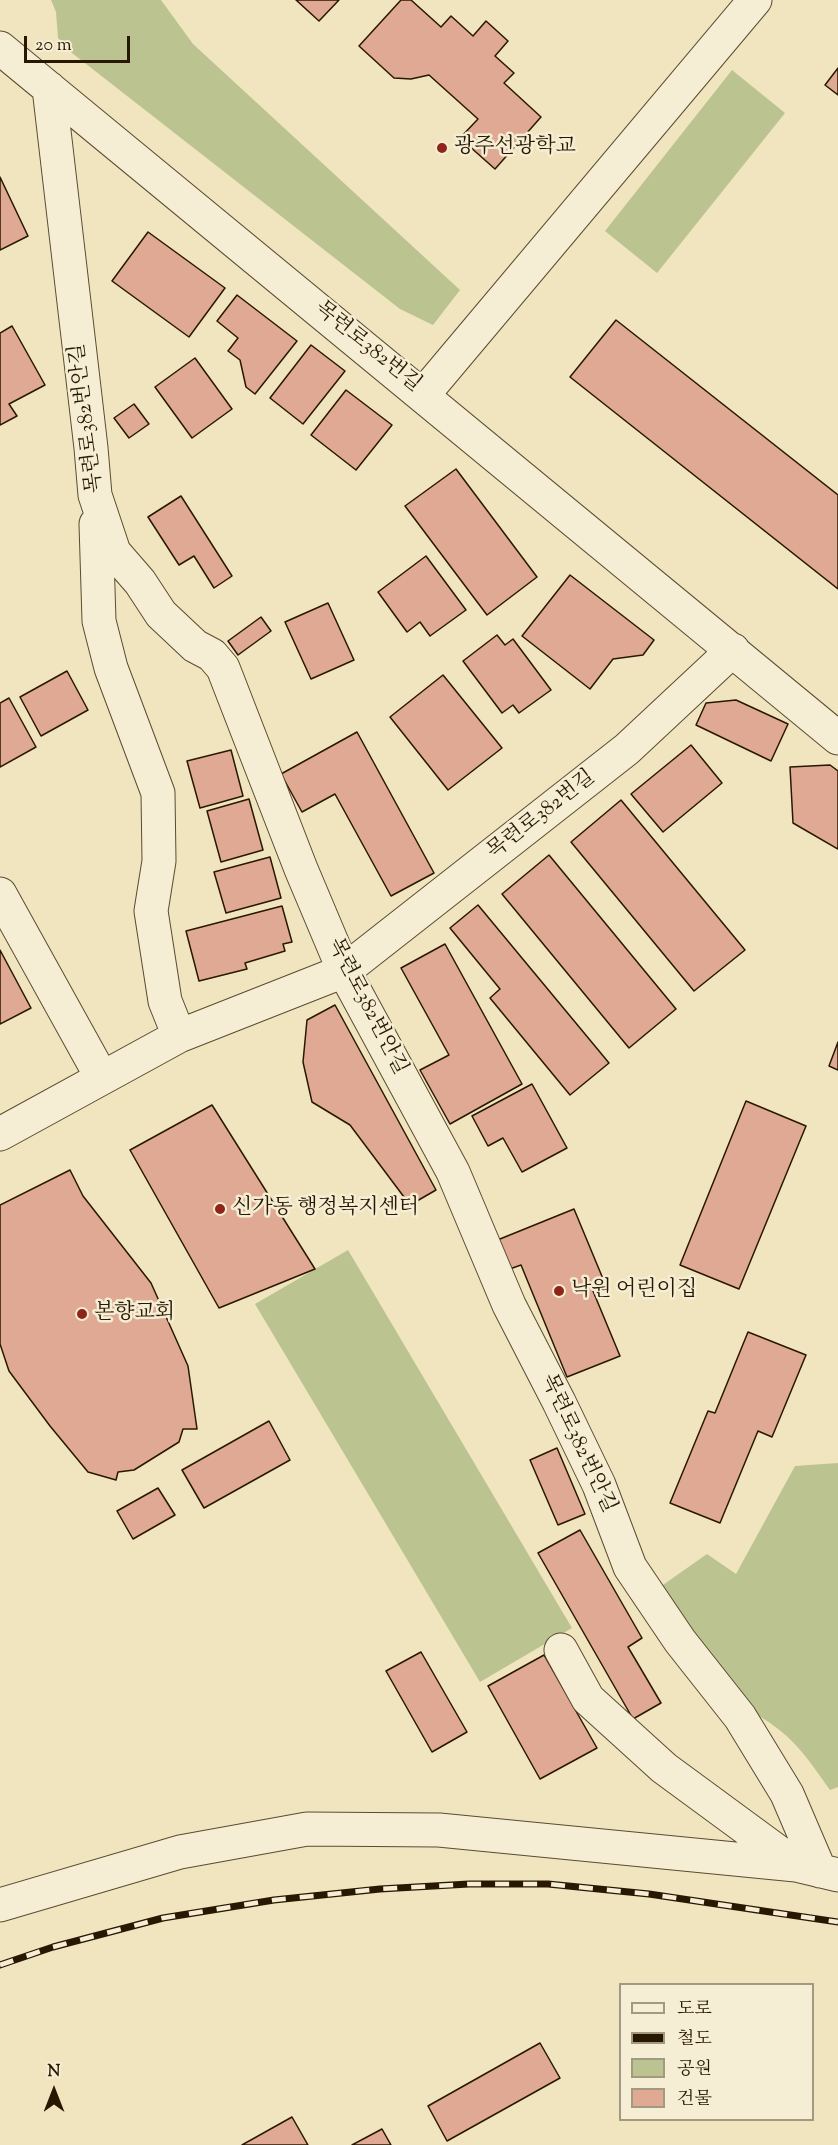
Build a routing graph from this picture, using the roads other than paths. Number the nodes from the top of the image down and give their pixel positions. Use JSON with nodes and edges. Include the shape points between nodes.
{"nodes":[{"id":1,"x":755,"y":0,"type":"edge"},
{"id":2,"x":0,"y":48,"type":"edge"},
{"id":3,"x":49,"y":88,"type":"junction"},
{"id":4,"x":423,"y":395,"type":"junction"},
{"id":5,"x":95,"y":495,"type":"junction"},
{"id":6,"x":733,"y":650,"type":"junction"},
{"id":7,"x":838,"y":738,"type":"edge"},
{"id":8,"x":0,"y":894,"type":"edge"},
{"id":9,"x":344,"y":972,"type":"junction"},
{"id":10,"x":179,"y":1036,"type":"junction"},
{"id":11,"x":102,"y":1078,"type":"junction"},
{"id":12,"x":0,"y":1134,"type":"edge"},
{"id":13,"x":561,"y":1650,"type":"dead end"},
{"id":14,"x":818,"y":1870,"type":"edge"},
{"id":15,"x":0,"y":1905,"type":"edge"}],
"edges":[{"from":1,"to":4,"type":"street"},
{"from":2,"to":3,"type":"street","name":"목련로382번길"},
{"from":3,"to":4,"type":"street","name":"목련로382번길"},
{"from":3,"to":5,"type":"street","name":"목련로382번안길"},
{"from":4,"to":6,"type":"street","name":"목련로382번길"},
{"from":5,"to":9,"type":"street","name":"목련로382번안길","via":[[114,552],[161,614],[223,668]]},
{"from":5,"to":10,"type":"street","via":[[99,621],[111,668],[158,793],[159,861],[151,911],[165,1000]]},
{"from":6,"to":7,"type":"street","name":"목련로382번길"},
{"from":6,"to":9,"type":"street","name":"목련로382번길","via":[[627,749]]},
{"from":8,"to":11,"type":"street"},
{"from":9,"to":10,"type":"street","name":"목련로382번길"},
{"from":9,"to":14,"type":"street","name":"목련로382번안길","via":[[453,1172],[509,1305],[599,1485],[630,1567],[680,1641],[740,1717],[787,1794]]},
{"from":10,"to":11,"type":"street","name":"목련로382번길"},
{"from":11,"to":12,"type":"street","name":"목련로382번길"},
{"from":13,"to":14,"type":"street","via":[[588,1699],[664,1768],[743,1824]]},
{"from":14,"to":15,"type":"street","via":[[439,1830],[306,1829],[180,1852]]}]}
